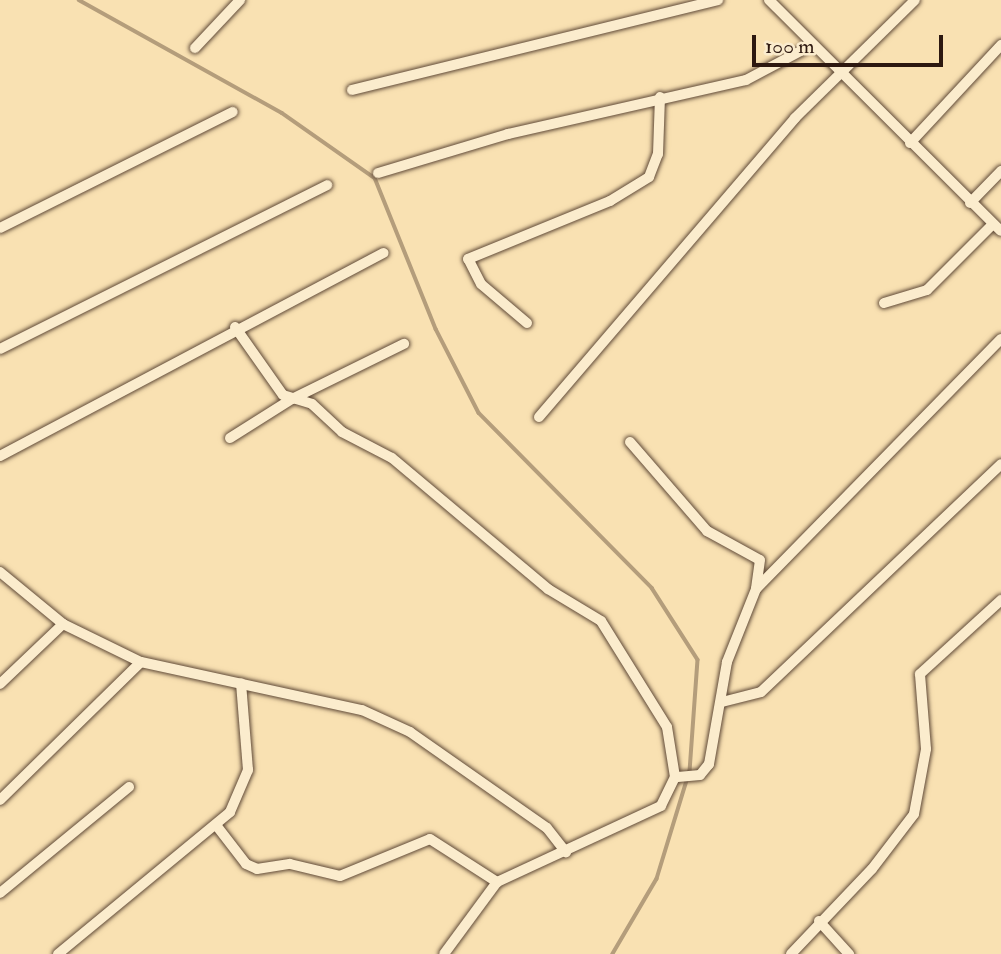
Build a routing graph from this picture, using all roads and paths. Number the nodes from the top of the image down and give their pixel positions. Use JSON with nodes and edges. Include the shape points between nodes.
{"nodes":[{"id":1,"x":240,"y":0,"type":"edge"},
{"id":2,"x":718,"y":0,"type":"edge"},
{"id":3,"x":769,"y":0,"type":"edge"},
{"id":4,"x":915,"y":0,"type":"edge"},
{"id":5,"x":1001,"y":45,"type":"edge"},
{"id":6,"x":810,"y":46,"type":"junction"},
{"id":7,"x":195,"y":48,"type":"dead end"},
{"id":8,"x":840,"y":75,"type":"junction"},
{"id":9,"x":352,"y":90,"type":"dead end"},
{"id":10,"x":660,"y":97,"type":"junction"},
{"id":11,"x":233,"y":111,"type":"dead end"},
{"id":12,"x":910,"y":143,"type":"junction"},
{"id":13,"x":1001,"y":171,"type":"edge"},
{"id":14,"x":378,"y":173,"type":"dead end"},
{"id":15,"x":327,"y":185,"type":"dead end"},
{"id":16,"x":970,"y":203,"type":"junction"},
{"id":17,"x":0,"y":228,"type":"edge"},
{"id":18,"x":997,"y":228,"type":"edge"},
{"id":19,"x":384,"y":253,"type":"dead end"},
{"id":20,"x":884,"y":303,"type":"dead end"},
{"id":21,"x":527,"y":323,"type":"dead end"},
{"id":22,"x":235,"y":327,"type":"junction"},
{"id":23,"x":1001,"y":339,"type":"edge"},
{"id":24,"x":404,"y":344,"type":"dead end"},
{"id":25,"x":0,"y":349,"type":"edge"},
{"id":26,"x":292,"y":399,"type":"junction"},
{"id":27,"x":539,"y":417,"type":"dead end"},
{"id":28,"x":230,"y":438,"type":"dead end"},
{"id":29,"x":630,"y":442,"type":"dead end"},
{"id":30,"x":0,"y":456,"type":"edge"},
{"id":31,"x":1001,"y":464,"type":"edge"},
{"id":32,"x":1,"y":576,"type":"edge"},
{"id":33,"x":756,"y":589,"type":"junction"},
{"id":34,"x":1001,"y":600,"type":"edge"},
{"id":35,"x":64,"y":624,"type":"junction"},
{"id":36,"x":141,"y":662,"type":"junction"},
{"id":37,"x":241,"y":683,"type":"junction"},
{"id":38,"x":0,"y":684,"type":"edge"},
{"id":39,"x":722,"y":702,"type":"junction"},
{"id":40,"x":675,"y":777,"type":"junction"},
{"id":41,"x":129,"y":787,"type":"dead end"},
{"id":42,"x":0,"y":800,"type":"edge"},
{"id":43,"x":216,"y":825,"type":"junction"},
{"id":44,"x":566,"y":852,"type":"junction"},
{"id":45,"x":497,"y":882,"type":"junction"},
{"id":46,"x":0,"y":893,"type":"edge"},
{"id":47,"x":819,"y":921,"type":"junction"},
{"id":48,"x":58,"y":954,"type":"edge"},
{"id":49,"x":444,"y":954,"type":"edge"},
{"id":50,"x":791,"y":954,"type":"edge"},
{"id":51,"x":849,"y":954,"type":"edge"}],
"edges":[{"from":1,"to":7,"type":"street"},
{"from":2,"to":9,"type":"street"},
{"from":3,"to":6,"type":"street"},
{"from":4,"to":8,"type":"street"},
{"from":5,"to":12,"type":"street"},
{"from":6,"to":8,"type":"street"},
{"from":6,"to":10,"type":"street","via":[[774,70]]},
{"from":8,"to":12,"type":"street"},
{"from":8,"to":27,"type":"street","via":[[674,253]]},
{"from":10,"to":14,"type":"street"},
{"from":10,"to":21,"type":"street","via":[[658,154],[649,177],[610,201],[468,259],[481,284]]},
{"from":11,"to":17,"type":"street"},
{"from":12,"to":16,"type":"street"},
{"from":13,"to":16,"type":"street"},
{"from":15,"to":25,"type":"street"},
{"from":16,"to":18,"type":"street"},
{"from":18,"to":20,"type":"street","via":[[927,290]]},
{"from":19,"to":22,"type":"street"},
{"from":22,"to":26,"type":"street","via":[[276,388]]},
{"from":22,"to":30,"type":"street"},
{"from":23,"to":33,"type":"street"},
{"from":24,"to":26,"type":"street"},
{"from":26,"to":28,"type":"street"},
{"from":26,"to":40,"type":"street","via":[[312,404],[342,432],[392,458],[548,589],[601,621],[667,727]]},
{"from":29,"to":33,"type":"street","via":[[707,531],[760,559]]},
{"from":31,"to":39,"type":"street","via":[[761,692]]},
{"from":32,"to":35,"type":"street"},
{"from":33,"to":39,"type":"street","via":[[727,662]]},
{"from":34,"to":47,"type":"street","via":[[920,674],[926,749],[914,814],[872,869]]},
{"from":35,"to":36,"type":"street"},
{"from":35,"to":38,"type":"street"},
{"from":36,"to":37,"type":"street"},
{"from":36,"to":42,"type":"street"},
{"from":37,"to":43,"type":"street","via":[[247,771],[242,792]]},
{"from":37,"to":44,"type":"street","via":[[362,710],[410,732],[547,828]]},
{"from":39,"to":40,"type":"street","via":[[706,771]]},
{"from":40,"to":44,"type":"street","via":[[661,806],[646,817]]},
{"from":41,"to":46,"type":"street"},
{"from":43,"to":45,"type":"street","via":[[257,870],[307,866],[340,876],[430,839]]},
{"from":43,"to":48,"type":"street"},
{"from":44,"to":45,"type":"street"},
{"from":45,"to":49,"type":"street"},
{"from":47,"to":50,"type":"street"},
{"from":47,"to":51,"type":"street"}]}
